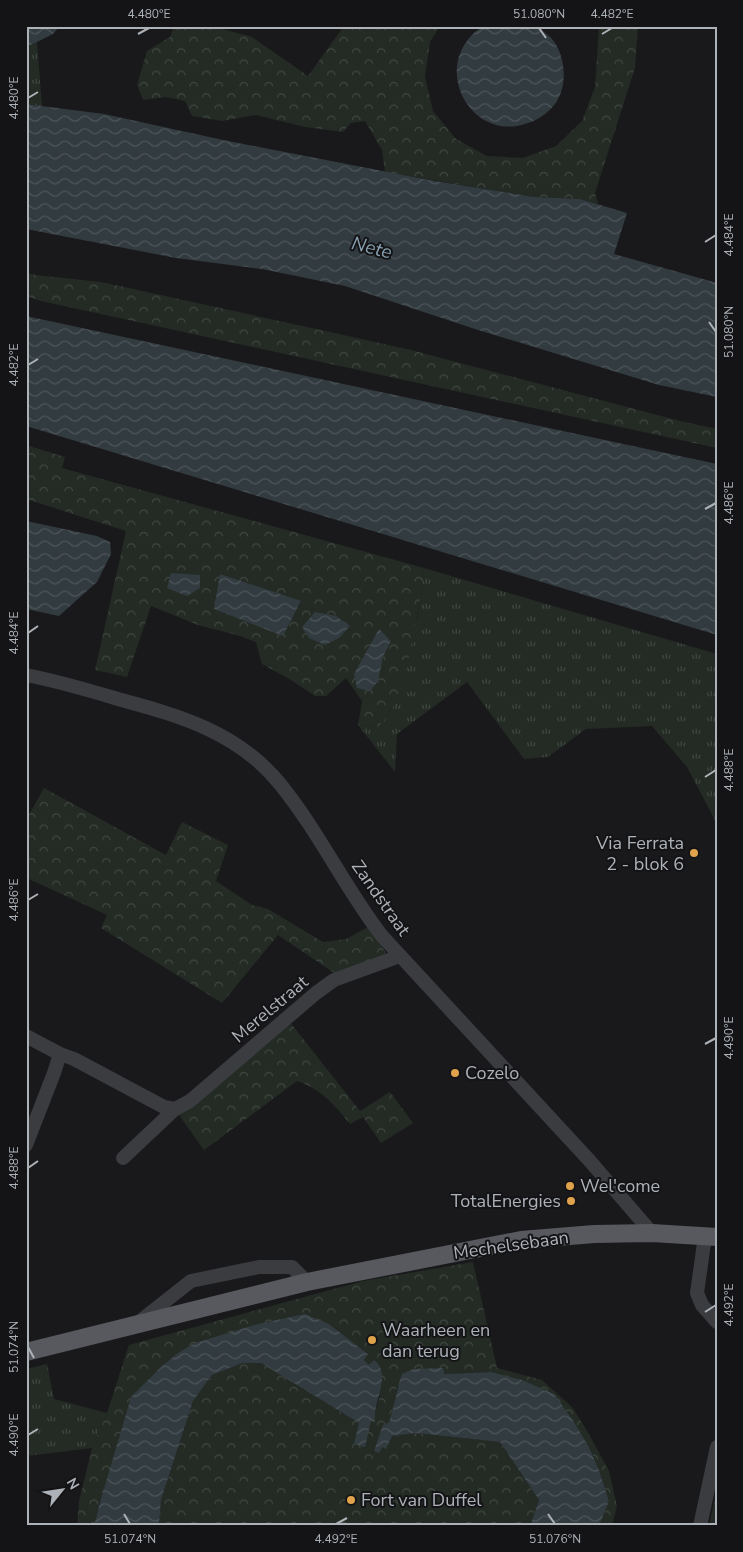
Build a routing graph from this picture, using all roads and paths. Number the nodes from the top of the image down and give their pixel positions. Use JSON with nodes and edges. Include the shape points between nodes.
{"nodes":[{"id":1,"x":26,"y":675,"type":"edge"},
{"id":2,"x":400,"y":956,"type":"junction"},
{"id":3,"x":26,"y":1036,"type":"edge"},
{"id":4,"x":60,"y":1054,"type":"junction"},
{"id":5,"x":175,"y":1109,"type":"junction"},
{"id":6,"x":26,"y":1145,"type":"edge"},
{"id":7,"x":123,"y":1158,"type":"dead end"},
{"id":8,"x":652,"y":1233,"type":"junction"},
{"id":9,"x":711,"y":1236,"type":"edge"},
{"id":10,"x":307,"y":1282,"type":"junction"},
{"id":11,"x":717,"y":1322,"type":"edge"},
{"id":12,"x":134,"y":1326,"type":"junction"},
{"id":13,"x":26,"y":1352,"type":"edge"},
{"id":14,"x":717,"y":1447,"type":"edge"},
{"id":15,"x":700,"y":1526,"type":"edge"}],
"edges":[{"from":1,"to":2,"type":"street","name":"Zandstraat","via":[[174,715],[216,733],[252,757],[279,782],[368,917]]},
{"from":2,"to":5,"type":"street","name":"Merelstraat","via":[[334,980],[210,1085]]},
{"from":2,"to":8,"type":"street","name":"Zandstraat","via":[[589,1160]]},
{"from":3,"to":4,"type":"street"},
{"from":4,"to":5,"type":"street","via":[[164,1107]]},
{"from":4,"to":6,"type":"street"},
{"from":5,"to":7,"type":"street","name":"Merelstraat"},
{"from":8,"to":9,"type":"main road","name":"Mechelsebaan"},
{"from":8,"to":10,"type":"main road","name":"Mechelsebaan","via":[[521,1240]]},
{"from":9,"to":11,"type":"street","via":[[698,1292],[702,1305]]},
{"from":10,"to":12,"type":"main road","name":"Mechelsebaan"},
{"from":10,"to":12,"type":"street","name":"Mechelsebaan","via":[[292,1268],[259,1267],[191,1281]]},
{"from":12,"to":13,"type":"main road","name":"Mechelsebaan"},
{"from":14,"to":15,"type":"street"}]}
